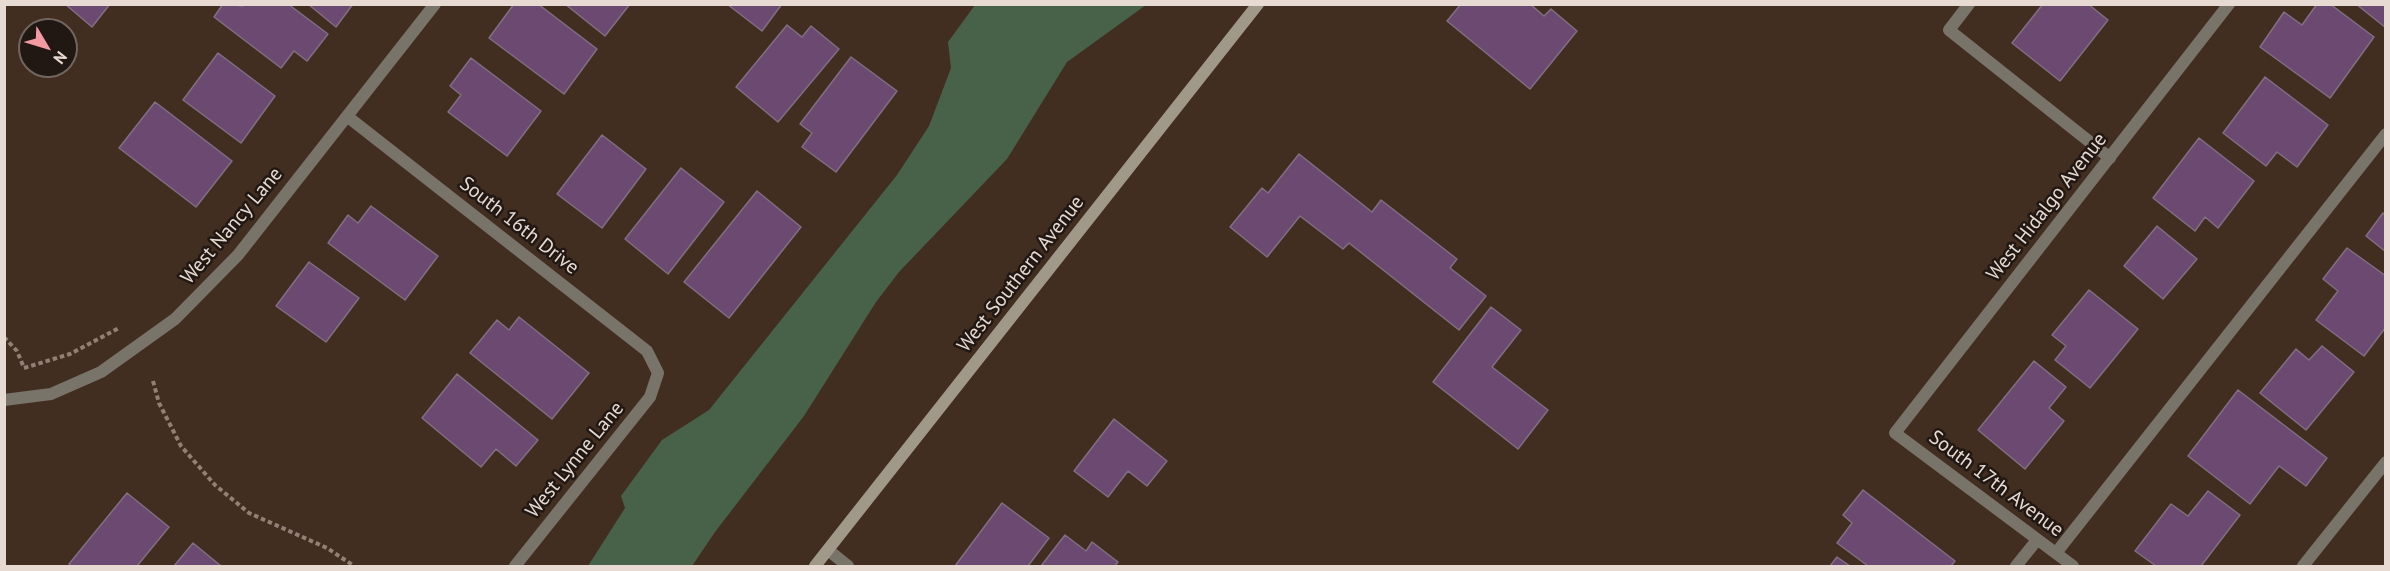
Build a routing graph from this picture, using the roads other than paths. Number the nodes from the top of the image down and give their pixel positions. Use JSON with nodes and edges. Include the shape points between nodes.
{"nodes":[{"id":1,"x":435,"y":4,"type":"edge"},
{"id":2,"x":1258,"y":4,"type":"edge"},
{"id":3,"x":1969,"y":4,"type":"edge"},
{"id":4,"x":2229,"y":4,"type":"edge"},
{"id":5,"x":348,"y":117,"type":"junction"},
{"id":6,"x":2385,"y":134,"type":"edge"},
{"id":7,"x":2110,"y":158,"type":"junction"},
{"id":8,"x":658,"y":374,"type":"joint"},
{"id":9,"x":4,"y":400,"type":"edge"},
{"id":10,"x":1895,"y":434,"type":"joint"},
{"id":11,"x":2385,"y":462,"type":"edge"},
{"id":12,"x":2037,"y":540,"type":"junction"},
{"id":13,"x":828,"y":550,"type":"junction"},
{"id":14,"x":2056,"y":553,"type":"junction"},
{"id":15,"x":515,"y":567,"type":"edge"},
{"id":16,"x":815,"y":567,"type":"edge"},
{"id":17,"x":848,"y":567,"type":"edge"},
{"id":18,"x":2016,"y":567,"type":"edge"},
{"id":19,"x":2073,"y":567,"type":"edge"},
{"id":20,"x":2303,"y":567,"type":"edge"}],
"edges":[{"from":1,"to":5,"type":"street","name":"West Nancy Lane"},
{"from":2,"to":13,"type":"main road","name":"West Southern Avenue"},
{"from":3,"to":7,"type":"street","via":[[1949,30]]},
{"from":4,"to":7,"type":"street","name":"West Hidalgo Avenue"},
{"from":5,"to":8,"type":"street","name":"South 16th Drive","via":[[646,351]]},
{"from":5,"to":9,"type":"street","name":"West Nancy Lane","via":[[238,255],[175,320],[101,372],[51,393]]},
{"from":6,"to":14,"type":"street"},
{"from":7,"to":10,"type":"street","name":"West Hidalgo Avenue"},
{"from":8,"to":15,"type":"street","name":"West Lynne Lane","via":[[650,397]]},
{"from":10,"to":12,"type":"street","name":"South 17th Avenue"},
{"from":11,"to":20,"type":"street"},
{"from":12,"to":14,"type":"street","name":"South 17th Avenue"},
{"from":12,"to":18,"type":"street"},
{"from":13,"to":16,"type":"main road","name":"West Southern Avenue"},
{"from":13,"to":17,"type":"street"},
{"from":14,"to":19,"type":"street","name":"South 17th Avenue"}]}
